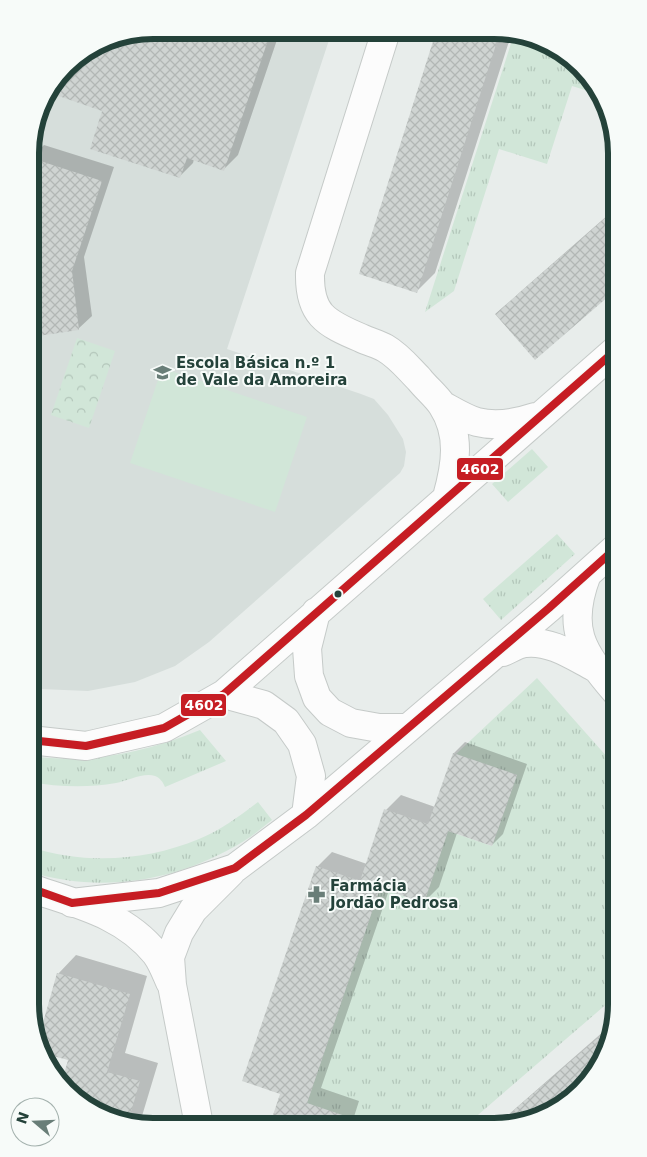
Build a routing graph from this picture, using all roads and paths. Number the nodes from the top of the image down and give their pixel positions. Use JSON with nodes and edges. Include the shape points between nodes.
{"nodes":[{"id":1,"x":384,"y":39,"type":"edge"},
{"id":2,"x":608,"y":357,"type":"edge"},
{"id":3,"x":442,"y":405,"type":"junction"},
{"id":4,"x":539,"y":416,"type":"junction"},
{"id":5,"x":448,"y":497,"type":"junction"},
{"id":6,"x":608,"y":555,"type":"edge"},
{"id":7,"x":587,"y":574,"type":"junction"},
{"id":8,"x":316,"y":612,"type":"junction"},
{"id":9,"x":491,"y":657,"type":"junction"},
{"id":10,"x":594,"y":667,"type":"junction"},
{"id":11,"x":608,"y":683,"type":"edge"},
{"id":12,"x":224,"y":694,"type":"junction"},
{"id":13,"x":408,"y":728,"type":"junction"},
{"id":14,"x":39,"y":741,"type":"edge"},
{"id":15,"x":306,"y":815,"type":"junction"},
{"id":16,"x":235,"y":868,"type":"junction"},
{"id":17,"x":39,"y":891,"type":"edge"},
{"id":18,"x":72,"y":903,"type":"junction"},
{"id":19,"x":172,"y":984,"type":"junction"},
{"id":20,"x":198,"y":1118,"type":"edge"}],
"edges":[{"from":1,"to":3,"type":"street","via":[[310,273],[311,296],[314,306],[326,321],[393,353]]},
{"from":2,"to":4,"type":"street"},
{"from":3,"to":4,"type":"street","via":[[477,422],[491,424],[516,424]]},
{"from":3,"to":5,"type":"street","via":[[455,434],[456,457]]},
{"from":4,"to":5,"type":"street"},
{"from":5,"to":8,"type":"street"},
{"from":6,"to":7,"type":"street"},
{"from":7,"to":9,"type":"street"},
{"from":7,"to":10,"type":"street","via":[[577,610],[583,647]]},
{"from":8,"to":12,"type":"street"},
{"from":8,"to":13,"type":"street","via":[[307,648],[309,676],[317,698],[330,712],[351,723],[379,728]]},
{"from":9,"to":10,"type":"street","via":[[523,643],[538,643],[560,648]]},
{"from":9,"to":13,"type":"street"},
{"from":10,"to":11,"type":"street"},
{"from":12,"to":14,"type":"street","via":[[164,728],[86,746]]},
{"from":12,"to":15,"type":"street","via":[[264,705],[286,721],[302,744],[311,776]]},
{"from":13,"to":15,"type":"street"},
{"from":15,"to":16,"type":"street"},
{"from":16,"to":18,"type":"street","via":[[159,893]]},
{"from":16,"to":19,"type":"street","via":[[193,910],[179,933],[170,957]]},
{"from":17,"to":18,"type":"street"},
{"from":18,"to":19,"type":"street","via":[[107,915],[135,932],[157,956]]},
{"from":19,"to":20,"type":"street"}]}
